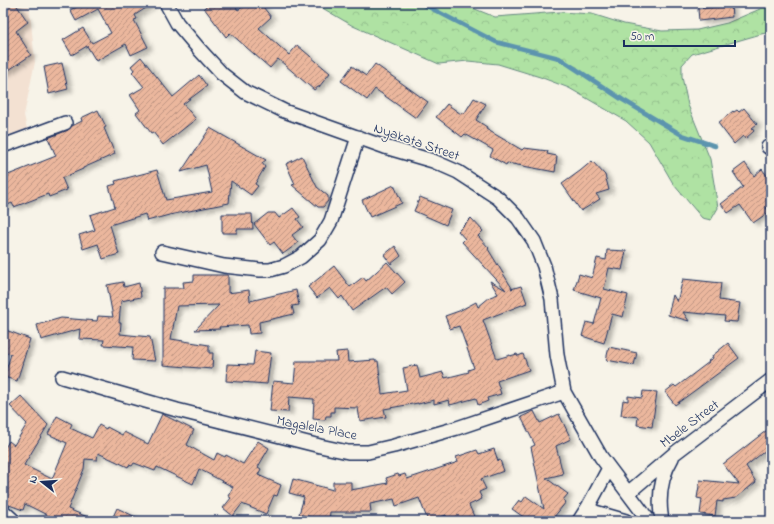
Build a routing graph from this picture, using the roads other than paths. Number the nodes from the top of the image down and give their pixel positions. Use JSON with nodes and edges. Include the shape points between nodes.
{"nodes":[{"id":1,"x":166,"y":3,"type":"edge"},
{"id":2,"x":65,"y":123,"type":"dead end"},
{"id":3,"x":358,"y":137,"type":"junction"},
{"id":4,"x":3,"y":146,"type":"edge"},
{"id":5,"x":162,"y":252,"type":"dead end"},
{"id":6,"x":62,"y":378,"type":"dead end"},
{"id":7,"x":771,"y":380,"type":"edge"},
{"id":8,"x":564,"y":392,"type":"junction"},
{"id":9,"x":675,"y":454,"type":"junction"},
{"id":10,"x":609,"y":468,"type":"junction"},
{"id":11,"x":628,"y":493,"type":"junction"},
{"id":12,"x":588,"y":507,"type":"junction"},
{"id":13,"x":3,"y":511,"type":"edge"},
{"id":14,"x":14,"y":521,"type":"edge"},
{"id":15,"x":579,"y":521,"type":"edge"},
{"id":16,"x":626,"y":521,"type":"edge"},
{"id":17,"x":649,"y":521,"type":"edge"},
{"id":18,"x":662,"y":521,"type":"edge"}],
"edges":[{"from":1,"to":3,"type":"street","name":"Nyakata Street","via":[[199,49],[222,74],[245,92],[284,111]]},
{"from":2,"to":4,"type":"street"},
{"from":3,"to":5,"type":"street","via":[[331,221],[320,240],[301,257],[284,266],[260,270],[224,266]]},
{"from":3,"to":8,"type":"street","name":"Nyakata Street","via":[[433,161],[458,172],[498,198],[518,218],[534,241],[544,266],[552,299],[557,355]]},
{"from":6,"to":8,"type":"street","name":"Magalela Place","via":[[177,410],[348,452],[368,452],[394,446]]},
{"from":7,"to":9,"type":"street","name":"Mbele Street"},
{"from":8,"to":10,"type":"street","name":"Nyakata Street"},
{"from":9,"to":11,"type":"street","name":"Mbele Street"},
{"from":9,"to":18,"type":"street","via":[[667,466],[661,485],[659,497]]},
{"from":10,"to":11,"type":"street","name":"Nyakata Street"},
{"from":10,"to":12,"type":"street"},
{"from":11,"to":17,"type":"street","name":"Nyakata Street"},
{"from":12,"to":15,"type":"street"},
{"from":12,"to":16,"type":"street","via":[[595,512]]},
{"from":13,"to":14,"type":"street"}]}
